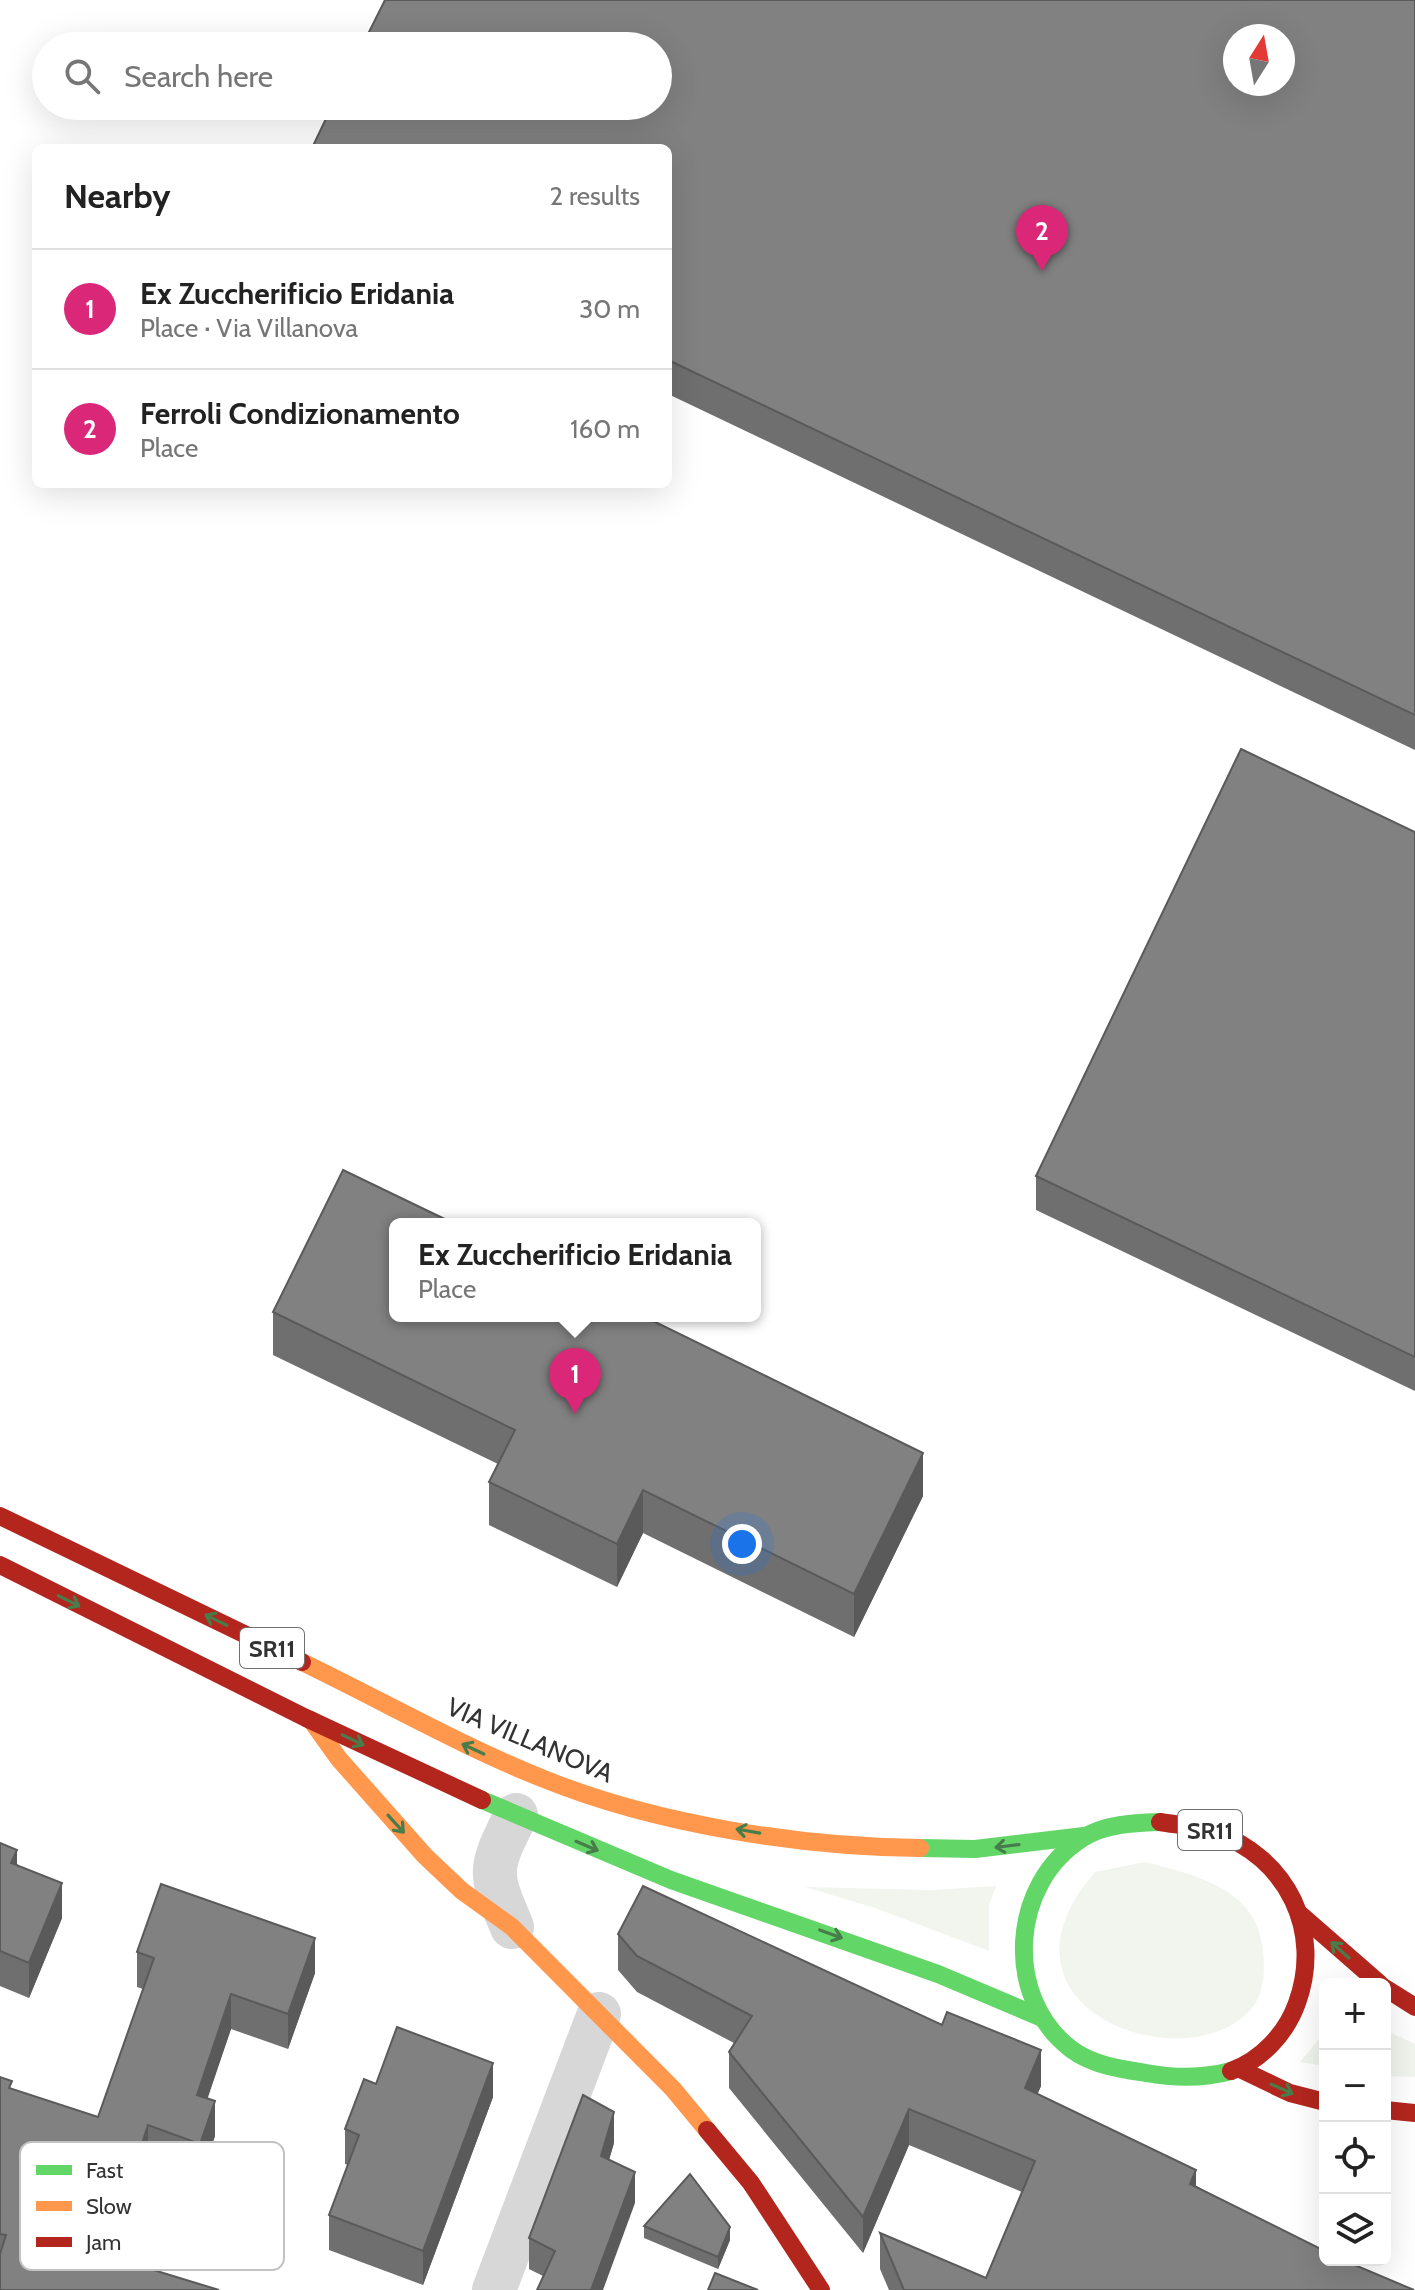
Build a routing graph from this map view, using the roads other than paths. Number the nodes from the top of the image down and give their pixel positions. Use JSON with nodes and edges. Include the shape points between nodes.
{"nodes":[{"id":1,"x":0,"y":1516,"type":"edge"},
{"id":2,"x":0,"y":1565,"type":"edge"},
{"id":3,"x":311,"y":1720,"type":"junction"},
{"id":4,"x":516,"y":1815,"type":"junction"},
{"id":5,"x":1084,"y":1836,"type":"junction"},
{"id":6,"x":1301,"y":1915,"type":"junction"},
{"id":7,"x":512,"y":1927,"type":"junction"},
{"id":8,"x":1373,"y":1978,"type":"edge"},
{"id":9,"x":1391,"y":1992,"type":"edge"},
{"id":10,"x":1415,"y":2007,"type":"edge"},
{"id":11,"x":599,"y":2014,"type":"junction"},
{"id":12,"x":1042,"y":2018,"type":"junction"},
{"id":13,"x":1240,"y":2069,"type":"junction"},
{"id":14,"x":1319,"y":2100,"type":"edge"},
{"id":15,"x":1391,"y":2111,"type":"edge"},
{"id":16,"x":1415,"y":2113,"type":"edge"},
{"id":17,"x":494,"y":2290,"type":"edge"},
{"id":18,"x":821,"y":2290,"type":"edge"}],
"edges":[{"from":5,"to":1,"type":"main road","name":"VIA VILLANOVA","number":"SR11","one_way":true,"via":[[975,1849],[876,1848],[632,1810],[469,1747]]},
{"from":2,"to":3,"type":"main road","number":"SR11","one_way":true},
{"from":3,"to":4,"type":"main road","number":"SR11","one_way":true},
{"from":3,"to":7,"type":"main road","one_way":true,"via":[[425,1856]]},
{"from":4,"to":7,"type":"street","via":[[493,1861],[494,1884]]},
{"from":4,"to":12,"type":"main road","number":"SR11","one_way":true,"via":[[682,1884],[968,1983]]},
{"from":5,"to":6,"type":"main road","number":"SR11","via":[[1160,1822],[1208,1828],[1272,1871],[1292,1894]]},
{"from":5,"to":12,"type":"main road","via":[[1054,1861],[1034,1898],[1022,1965]]},
{"from":8,"to":6,"type":"main road","number":"SR11","one_way":true},
{"from":6,"to":13,"type":"main road","via":[[1307,1960],[1290,2020],[1266,2051]]},
{"from":7,"to":11,"type":"main road"},
{"from":9,"to":10,"type":"main road"},
{"from":11,"to":17,"type":"street"},
{"from":11,"to":18,"type":"main road","via":[[673,2089],[751,2183]]},
{"from":12,"to":13,"type":"main road","number":"SR11","via":[[1072,2051],[1098,2062],[1176,2077]]},
{"from":13,"to":14,"type":"main road","one_way":true},
{"from":15,"to":16,"type":"main road"}]}
